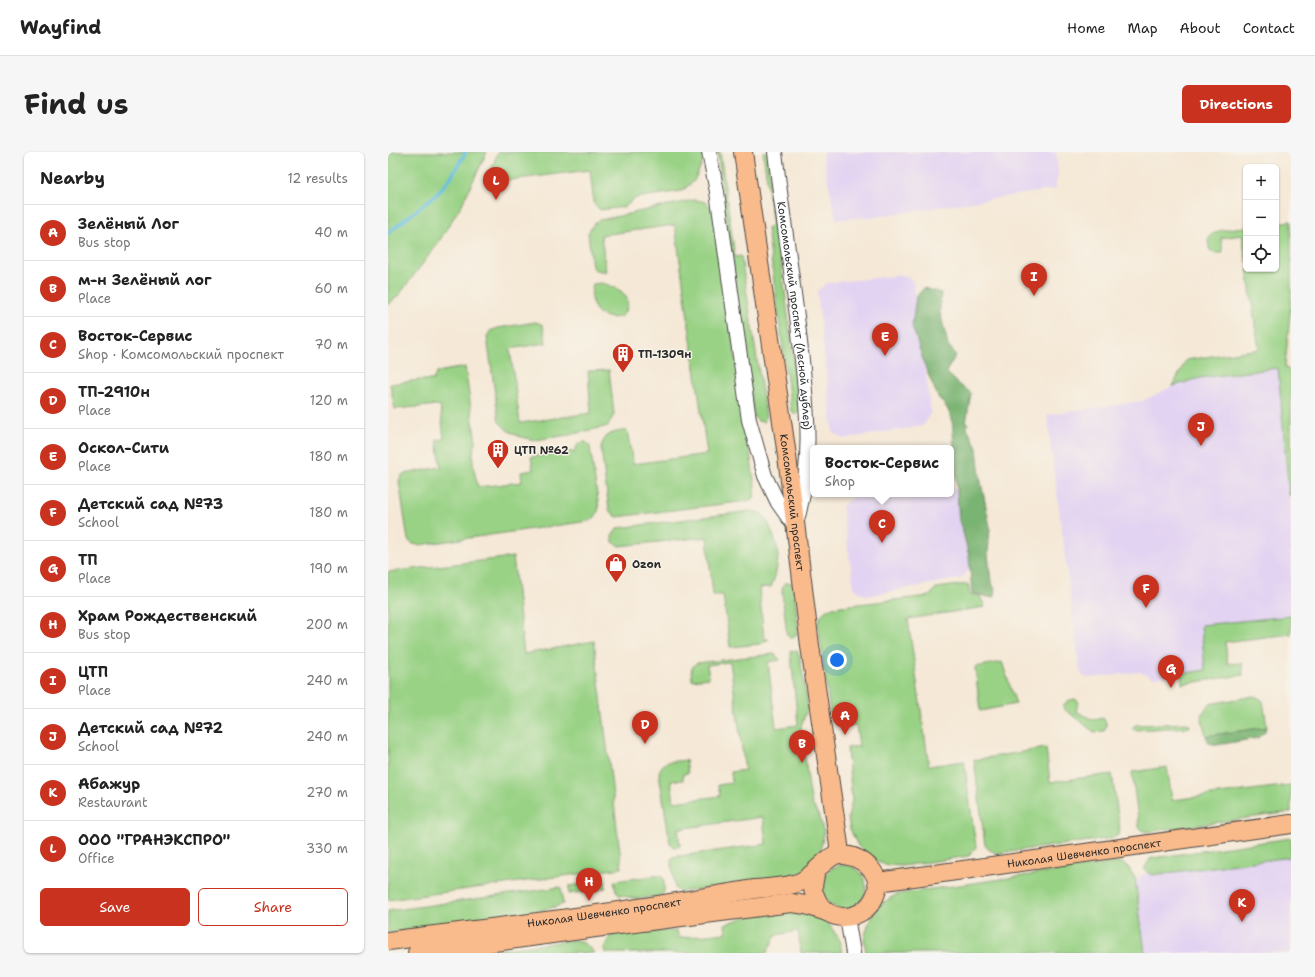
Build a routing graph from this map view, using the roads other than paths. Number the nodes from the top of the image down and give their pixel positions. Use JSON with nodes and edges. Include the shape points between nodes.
{"nodes":[{"id":1,"x":709,"y":152,"type":"edge"},
{"id":2,"x":743,"y":152,"type":"edge"},
{"id":3,"x":775,"y":152,"type":"edge"},
{"id":4,"x":795,"y":527,"type":"junction"},
{"id":5,"x":1291,"y":824,"type":"edge"},
{"id":6,"x":838,"y":854,"type":"junction"},
{"id":7,"x":816,"y":870,"type":"junction"},
{"id":8,"x":878,"y":882,"type":"junction"},
{"id":9,"x":827,"y":912,"type":"junction"},
{"id":10,"x":847,"y":917,"type":"junction"},
{"id":11,"x":388,"y":941,"type":"edge"},
{"id":12,"x":417,"y":953,"type":"edge"},
{"id":13,"x":853,"y":953,"type":"edge"}],
"edges":[{"from":1,"to":4,"type":"street","via":[[749,420],[765,476],[778,504]]},
{"from":2,"to":4,"type":"main road","name":"Комсомольский проспект"},
{"from":3,"to":4,"type":"street","name":"Комсомольский проспект (Лесной дублер)","via":[[807,407],[807,468],[803,500]]},
{"from":4,"to":6,"type":"main road","name":"Комсомольский проспект","via":[[840,845]]},
{"from":5,"to":8,"type":"main road","name":"Николая Шевченко проспект"},
{"from":6,"to":7,"type":"main road"},
{"from":6,"to":8,"type":"main road","via":[[851,855],[863,861],[872,869]]},
{"from":7,"to":9,"type":"main road","via":[[813,890],[819,905]]},
{"from":7,"to":11,"type":"main road","name":"Николая Шевченко проспект","via":[[803,881],[789,885]]},
{"from":8,"to":10,"type":"main road","via":[[876,895],[871,904],[862,912]]},
{"from":9,"to":10,"type":"main road","via":[[838,917]]},
{"from":9,"to":12,"type":"main road","name":"Николая Шевченко проспект","via":[[791,903]]},
{"from":10,"to":13,"type":"street"}]}
